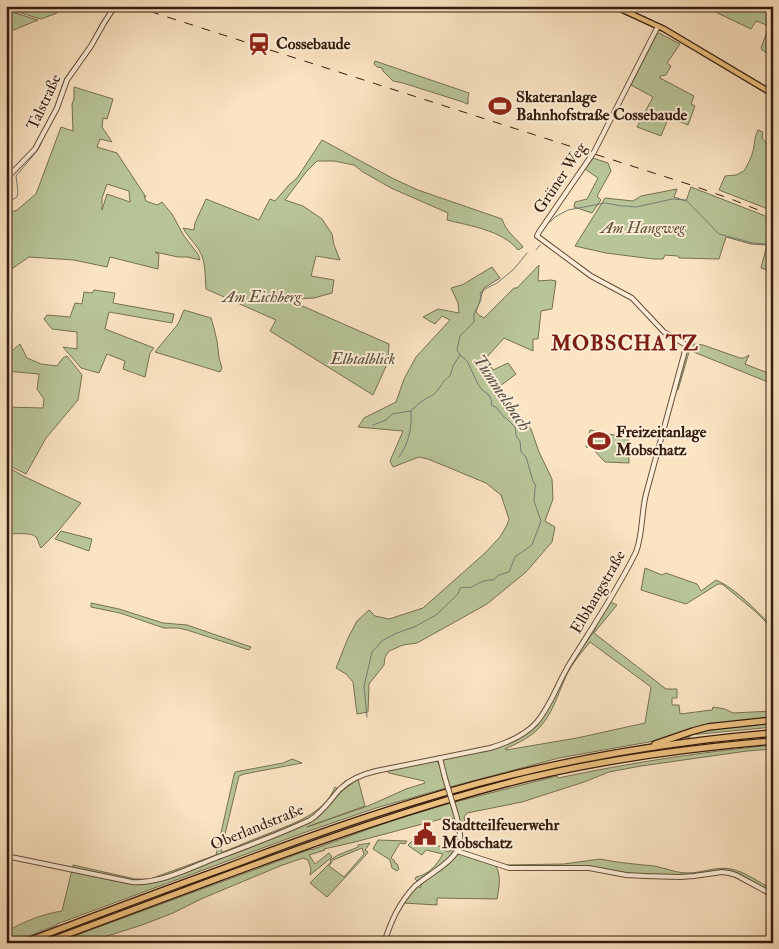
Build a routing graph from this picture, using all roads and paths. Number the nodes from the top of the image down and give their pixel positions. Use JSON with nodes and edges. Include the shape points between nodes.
{"nodes":[{"id":1,"x":116,"y":6,"type":"edge"},
{"id":2,"x":614,"y":6,"type":"edge"},
{"id":3,"x":658,"y":26,"type":"junction"},
{"id":4,"x":773,"y":94,"type":"edge"},
{"id":5,"x":6,"y":179,"type":"edge"},
{"id":6,"x":537,"y":236,"type":"joint"},
{"id":7,"x":773,"y":720,"type":"edge"},
{"id":8,"x":773,"y":733,"type":"edge"},
{"id":9,"x":773,"y":741,"type":"edge"},
{"id":10,"x":504,"y":744,"type":"joint"},
{"id":11,"x":643,"y":748,"type":"junction"},
{"id":12,"x":440,"y":758,"type":"junction"},
{"id":13,"x":457,"y":851,"type":"junction"},
{"id":14,"x":6,"y":856,"type":"edge"},
{"id":15,"x":773,"y":894,"type":"edge"},
{"id":16,"x":23,"y":943,"type":"edge"},
{"id":17,"x":44,"y":943,"type":"edge"},
{"id":18,"x":384,"y":943,"type":"edge"}],
"edges":[{"from":1,"to":5,"type":"street","name":"Talstraße","via":[[67,80],[57,108],[35,149]]},
{"from":2,"to":3,"type":"main road"},
{"from":3,"to":4,"type":"main road"},
{"from":3,"to":6,"type":"street","name":"Grüner Weg","via":[[594,152]]},
{"from":6,"to":10,"type":"street","name":"Elbhangstraße","via":[[597,280],[632,298],[664,332],[686,347],[645,500],[636,552],[541,717],[522,735]]},
{"from":7,"to":11,"type":"highway","via":[[701,728]]},
{"from":8,"to":11,"type":"highway"},
{"from":9,"to":17,"type":"highway","via":[[599,763],[465,795],[328,838]]},
{"from":10,"to":12,"type":"street","name":"Oberlandstraße"},
{"from":11,"to":16,"type":"highway","via":[[527,771],[399,807]]},
{"from":12,"to":13,"type":"street","bridge":true,"via":[[458,822],[461,839]]},
{"from":12,"to":14,"type":"street","name":"Oberlandstraße","via":[[364,775],[345,785],[310,820],[152,882],[132,882]]},
{"from":13,"to":15,"type":"street","via":[[510,868],[589,868],[626,875],[680,877],[722,872],[736,875]]},
{"from":13,"to":18,"type":"street","via":[[406,897],[393,918]]}]}
